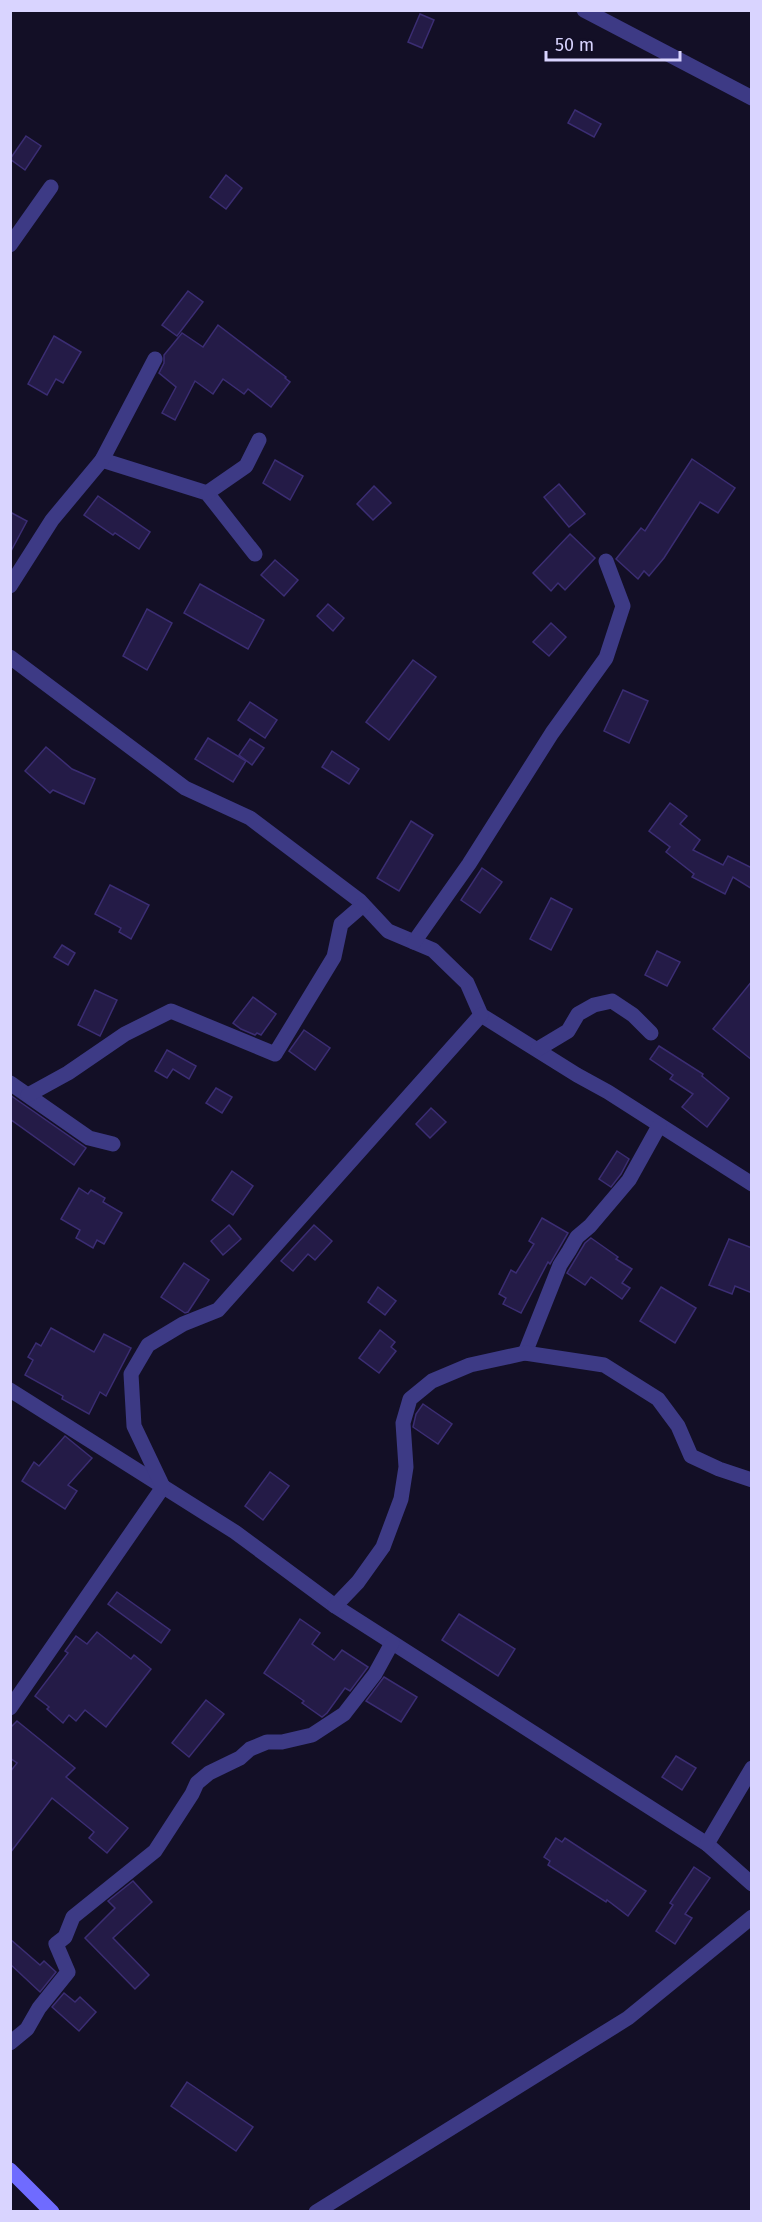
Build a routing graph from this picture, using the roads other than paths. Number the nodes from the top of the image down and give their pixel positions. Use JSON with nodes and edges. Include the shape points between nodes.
{"nodes":[{"id":1,"x":584,"y":10,"type":"edge"},
{"id":2,"x":752,"y":98,"type":"edge"},
{"id":3,"x":51,"y":187,"type":"dead end"},
{"id":4,"x":10,"y":244,"type":"edge"},
{"id":5,"x":155,"y":359,"type":"dead end"},
{"id":6,"x":259,"y":440,"type":"dead end"},
{"id":7,"x":102,"y":460,"type":"junction"},
{"id":8,"x":207,"y":493,"type":"junction"},
{"id":9,"x":255,"y":554,"type":"dead end"},
{"id":10,"x":606,"y":561,"type":"dead end"},
{"id":11,"x":10,"y":586,"type":"edge"},
{"id":12,"x":10,"y":657,"type":"edge"},
{"id":13,"x":363,"y":906,"type":"junction"},
{"id":14,"x":414,"y":942,"type":"junction"},
{"id":15,"x":481,"y":1015,"type":"junction"},
{"id":16,"x":651,"y":1033,"type":"dead end"},
{"id":17,"x":538,"y":1049,"type":"junction"},
{"id":18,"x":10,"y":1083,"type":"edge"},
{"id":19,"x":28,"y":1095,"type":"junction"},
{"id":20,"x":659,"y":1126,"type":"junction"},
{"id":21,"x":113,"y":1144,"type":"dead end"},
{"id":22,"x":752,"y":1184,"type":"edge"},
{"id":23,"x":525,"y":1353,"type":"junction"},
{"id":24,"x":10,"y":1390,"type":"edge"},
{"id":25,"x":752,"y":1479,"type":"edge"},
{"id":26,"x":164,"y":1487,"type":"junction"},
{"id":27,"x":335,"y":1606,"type":"junction"},
{"id":28,"x":392,"y":1643,"type":"junction"},
{"id":29,"x":10,"y":1708,"type":"edge"},
{"id":30,"x":752,"y":1768,"type":"edge"},
{"id":31,"x":707,"y":1844,"type":"junction"},
{"id":32,"x":752,"y":1884,"type":"edge"},
{"id":33,"x":752,"y":1917,"type":"edge"},
{"id":34,"x":10,"y":2043,"type":"edge"},
{"id":35,"x":10,"y":2170,"type":"edge"},
{"id":36,"x":52,"y":2211,"type":"edge"},
{"id":37,"x":316,"y":2211,"type":"edge"}],
"edges":[{"from":1,"to":2,"type":"street"},
{"from":3,"to":4,"type":"street"},
{"from":5,"to":7,"type":"street"},
{"from":6,"to":8,"type":"street","via":[[246,466]]},
{"from":7,"to":8,"type":"street"},
{"from":7,"to":11,"type":"street","via":[[52,520]]},
{"from":8,"to":9,"type":"street"},
{"from":10,"to":14,"type":"street","via":[[623,606],[606,658]]},
{"from":12,"to":13,"type":"street","via":[[185,789],[250,818]]},
{"from":13,"to":14,"type":"street","via":[[388,931]]},
{"from":13,"to":19,"type":"street","via":[[341,924],[334,957],[274,1054],[171,1011],[125,1034]]},
{"from":14,"to":15,"type":"street","via":[[433,950],[467,983]]},
{"from":15,"to":17,"type":"street"},
{"from":15,"to":26,"type":"street","via":[[218,1310],[183,1324],[148,1346],[131,1374],[134,1426]]},
{"from":16,"to":17,"type":"street","via":[[612,1001],[578,1014],[568,1031]]},
{"from":17,"to":20,"type":"street"},
{"from":18,"to":19,"type":"street"},
{"from":19,"to":21,"type":"street","via":[[89,1138]]},
{"from":20,"to":22,"type":"street"},
{"from":20,"to":23,"type":"street","via":[[629,1180],[577,1237],[560,1265]]},
{"from":23,"to":25,"type":"street","via":[[604,1365],[658,1399],[678,1426],[691,1456]]},
{"from":23,"to":27,"type":"street","via":[[470,1365],[432,1381],[410,1400],[403,1423],[406,1467],[401,1499],[383,1547]]},
{"from":24,"to":26,"type":"street"},
{"from":26,"to":27,"type":"street","via":[[235,1532]]},
{"from":26,"to":29,"type":"street"},
{"from":27,"to":28,"type":"street"},
{"from":28,"to":31,"type":"street"},
{"from":28,"to":34,"type":"street","via":[[375,1674],[344,1714],[312,1735],[267,1742],[250,1749],[197,1783],[154,1851],[73,1917],[65,1937],[56,1944],[68,1972],[27,2029]]},
{"from":30,"to":31,"type":"street"},
{"from":31,"to":32,"type":"street"},
{"from":33,"to":37,"type":"street","via":[[628,2018]]},
{"from":35,"to":36,"type":"main road"}]}
